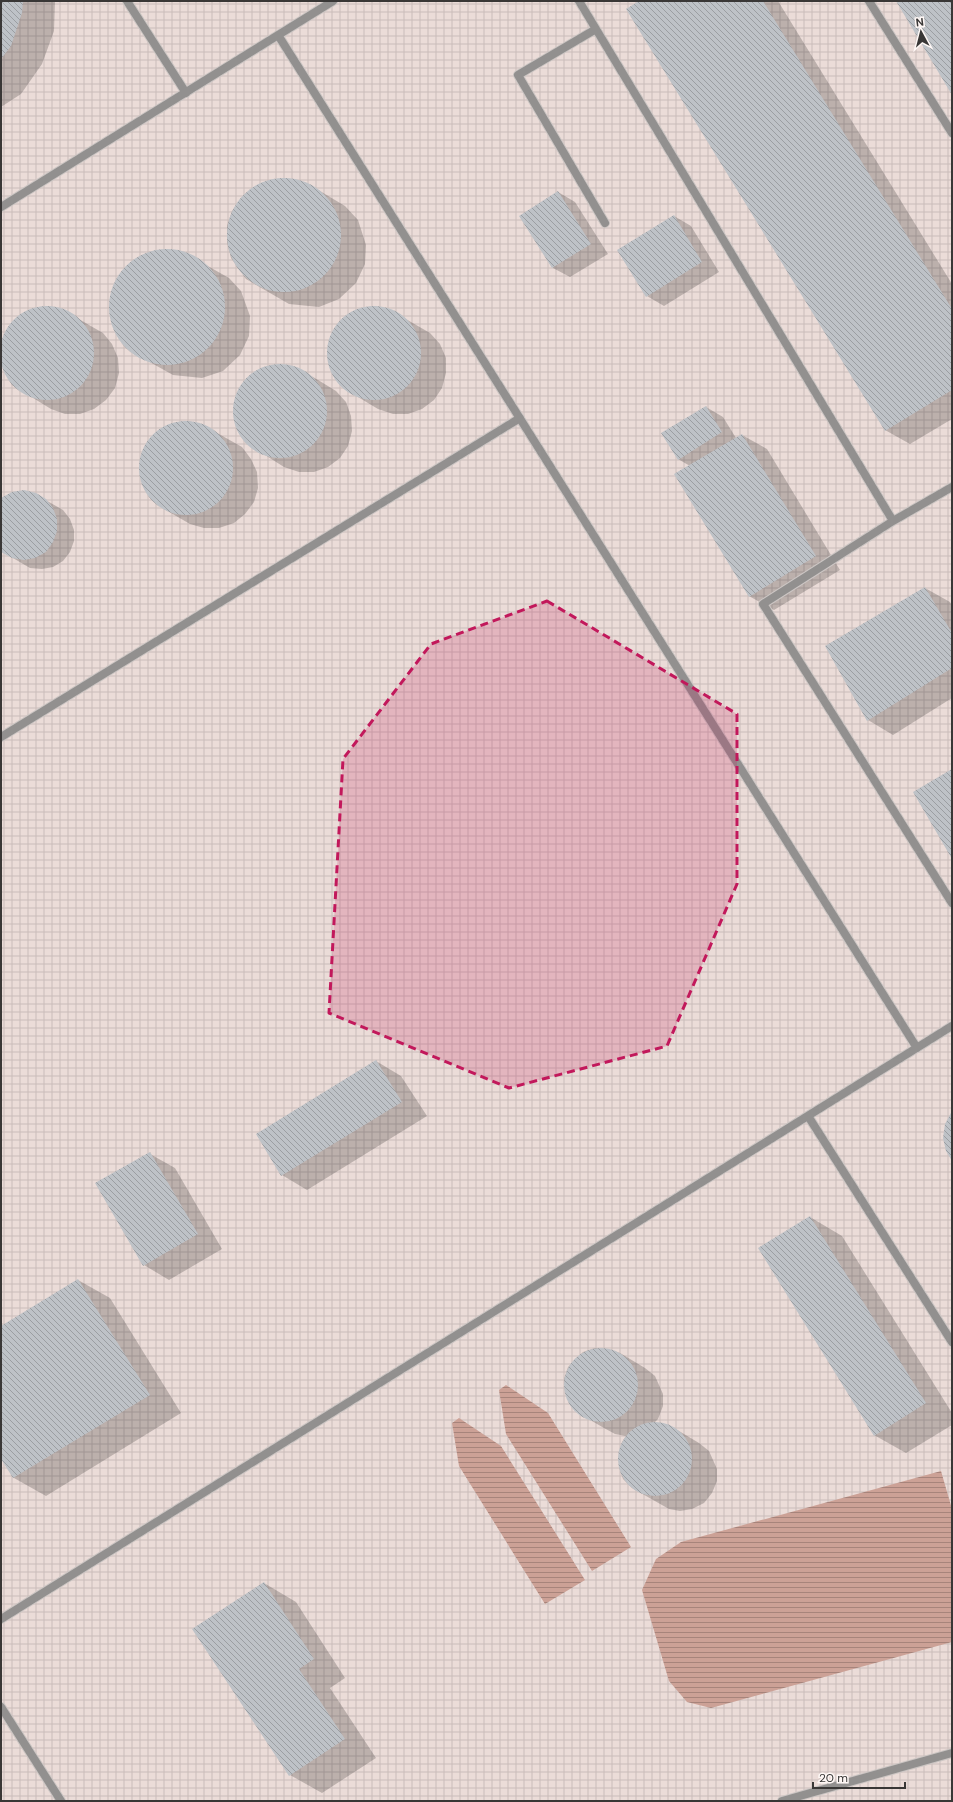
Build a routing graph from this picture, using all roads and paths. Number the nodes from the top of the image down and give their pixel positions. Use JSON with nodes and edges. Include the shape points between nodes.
{"nodes":[{"id":1,"x":127,"y":1,"type":"edge"},
{"id":2,"x":333,"y":1,"type":"edge"},
{"id":3,"x":579,"y":1,"type":"edge"},
{"id":4,"x":870,"y":1,"type":"edge"},
{"id":5,"x":596,"y":29,"type":"junction"},
{"id":6,"x":278,"y":35,"type":"junction"},
{"id":7,"x":186,"y":93,"type":"junction"},
{"id":8,"x":952,"y":133,"type":"edge"},
{"id":9,"x":1,"y":207,"type":"edge"},
{"id":10,"x":605,"y":222,"type":"dead end"},
{"id":11,"x":520,"y":418,"type":"junction"},
{"id":12,"x":952,"y":487,"type":"edge"},
{"id":13,"x":893,"y":522,"type":"junction"},
{"id":14,"x":1,"y":737,"type":"edge"},
{"id":15,"x":952,"y":903,"type":"edge"},
{"id":16,"x":952,"y":1026,"type":"edge"},
{"id":17,"x":917,"y":1048,"type":"junction"},
{"id":18,"x":808,"y":1116,"type":"junction"},
{"id":19,"x":952,"y":1342,"type":"edge"},
{"id":20,"x":1,"y":1619,"type":"edge"},
{"id":21,"x":1,"y":1707,"type":"edge"},
{"id":22,"x":952,"y":1753,"type":"edge"},
{"id":23,"x":61,"y":1801,"type":"edge"},
{"id":24,"x":782,"y":1801,"type":"edge"}],
"edges":[{"from":1,"to":7,"type":"lane"},
{"from":2,"to":6,"type":"lane"},
{"from":3,"to":5,"type":"lane"},
{"from":4,"to":8,"type":"lane"},
{"from":5,"to":10,"type":"lane","via":[[518,75]]},
{"from":5,"to":13,"type":"lane"},
{"from":6,"to":7,"type":"lane"},
{"from":6,"to":11,"type":"lane"},
{"from":7,"to":9,"type":"lane"},
{"from":11,"to":14,"type":"lane"},
{"from":11,"to":17,"type":"lane"},
{"from":12,"to":13,"type":"lane"},
{"from":13,"to":15,"type":"lane","via":[[763,604]]},
{"from":16,"to":17,"type":"lane"},
{"from":17,"to":18,"type":"lane"},
{"from":18,"to":19,"type":"lane"},
{"from":18,"to":20,"type":"lane"},
{"from":21,"to":23,"type":"lane"},
{"from":22,"to":24,"type":"lane"}]}
